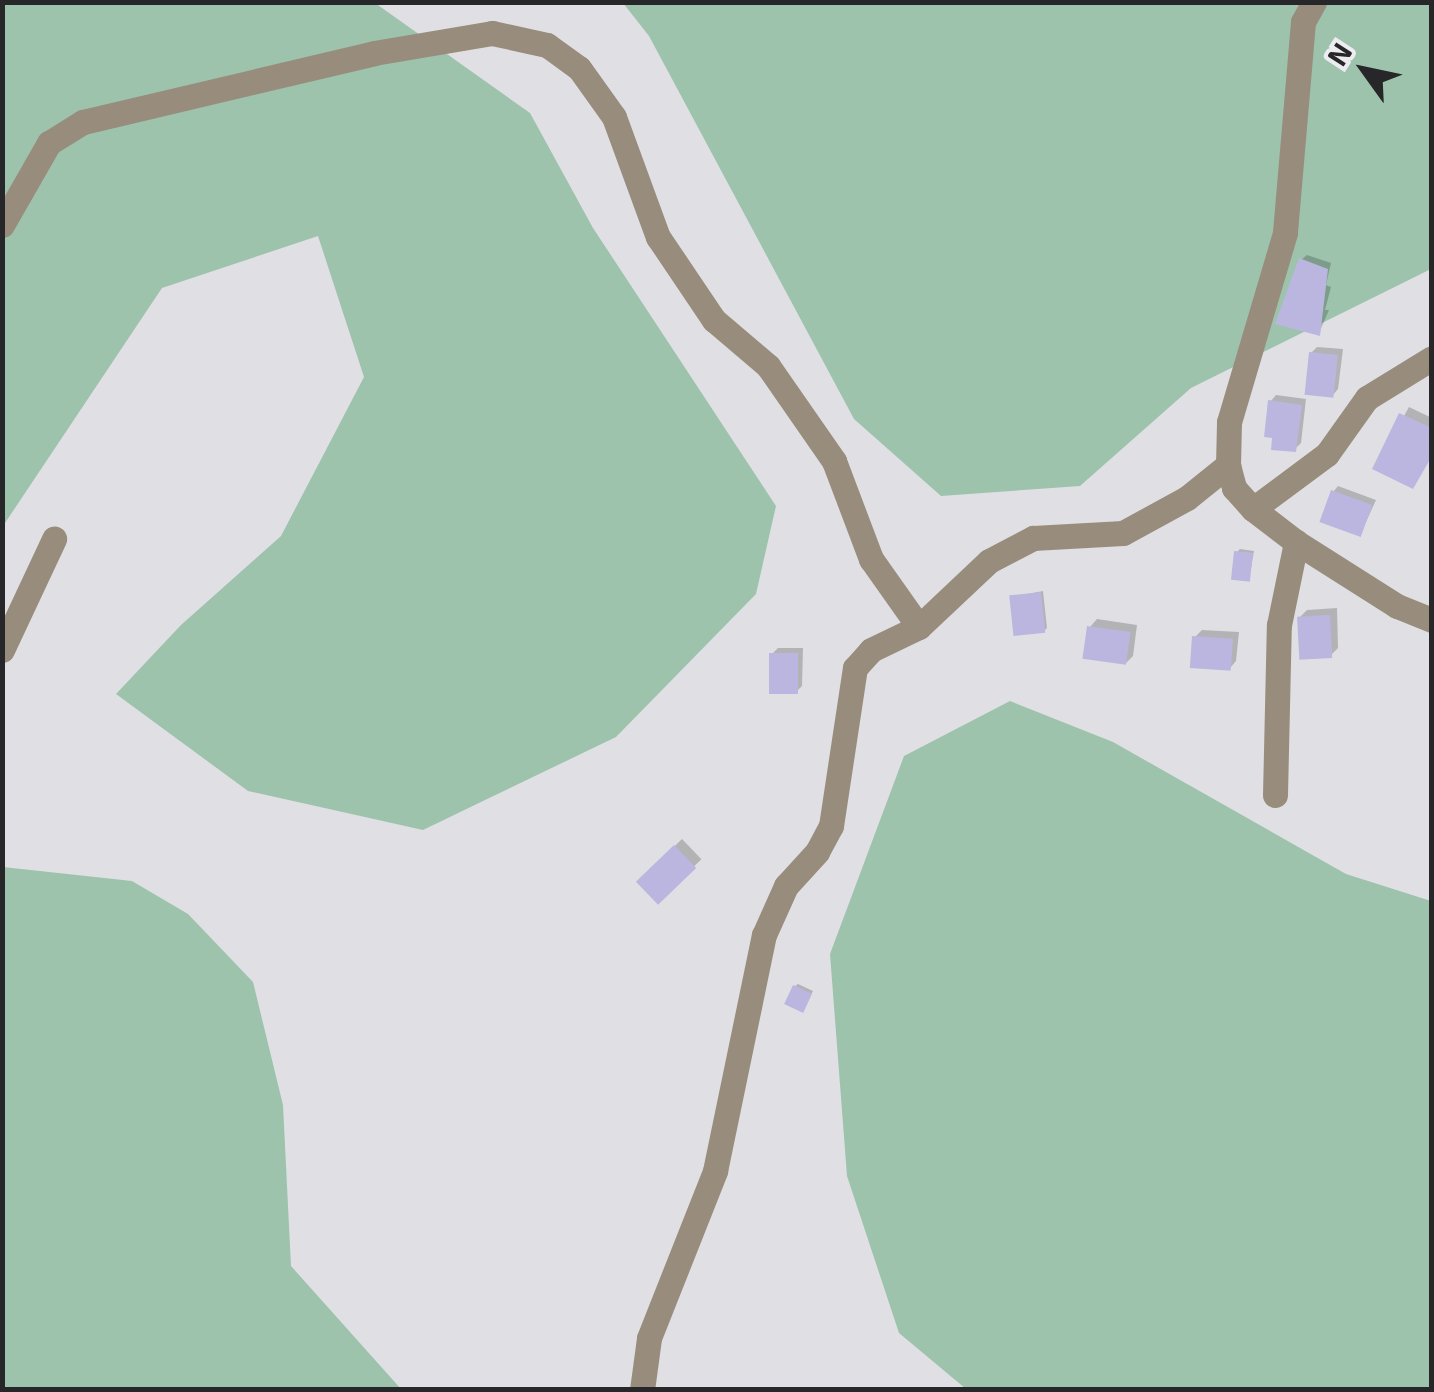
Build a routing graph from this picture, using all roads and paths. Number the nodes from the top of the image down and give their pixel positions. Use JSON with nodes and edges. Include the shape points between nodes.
{"nodes":[{"id":1,"x":1314,"y":2,"type":"edge"},
{"id":2,"x":2,"y":226,"type":"edge"},
{"id":3,"x":1432,"y":358,"type":"edge"},
{"id":4,"x":1228,"y":465,"type":"junction"},
{"id":5,"x":1252,"y":509,"type":"junction"},
{"id":6,"x":54,"y":538,"type":"dead end"},
{"id":7,"x":1296,"y":542,"type":"junction"},
{"id":8,"x":1430,"y":616,"type":"edge"},
{"id":9,"x":919,"y":628,"type":"junction"},
{"id":10,"x":2,"y":650,"type":"edge"},
{"id":11,"x":1275,"y":796,"type":"dead end"},
{"id":12,"x":642,"y":1390,"type":"edge"}],
"edges":[{"from":1,"to":4,"type":"street","via":[[1303,22],[1285,233],[1229,422]]},
{"from":2,"to":9,"type":"street","via":[[48,143],[83,122],[374,53],[492,33],[546,45],[579,68],[614,117],[658,238],[714,320],[768,366],[834,461],[871,559]]},
{"from":3,"to":5,"type":"street","via":[[1367,398],[1327,454]]},
{"from":4,"to":5,"type":"street","via":[[1234,488]]},
{"from":4,"to":9,"type":"street","via":[[1187,498],[1123,533],[1033,538],[988,561]]},
{"from":5,"to":7,"type":"street"},
{"from":6,"to":10,"type":"street"},
{"from":7,"to":8,"type":"street","via":[[1397,606]]},
{"from":7,"to":11,"type":"street","via":[[1279,625]]},
{"from":9,"to":12,"type":"street","via":[[871,650],[855,668],[831,826],[786,886],[764,935],[715,1171],[649,1338]]}]}
